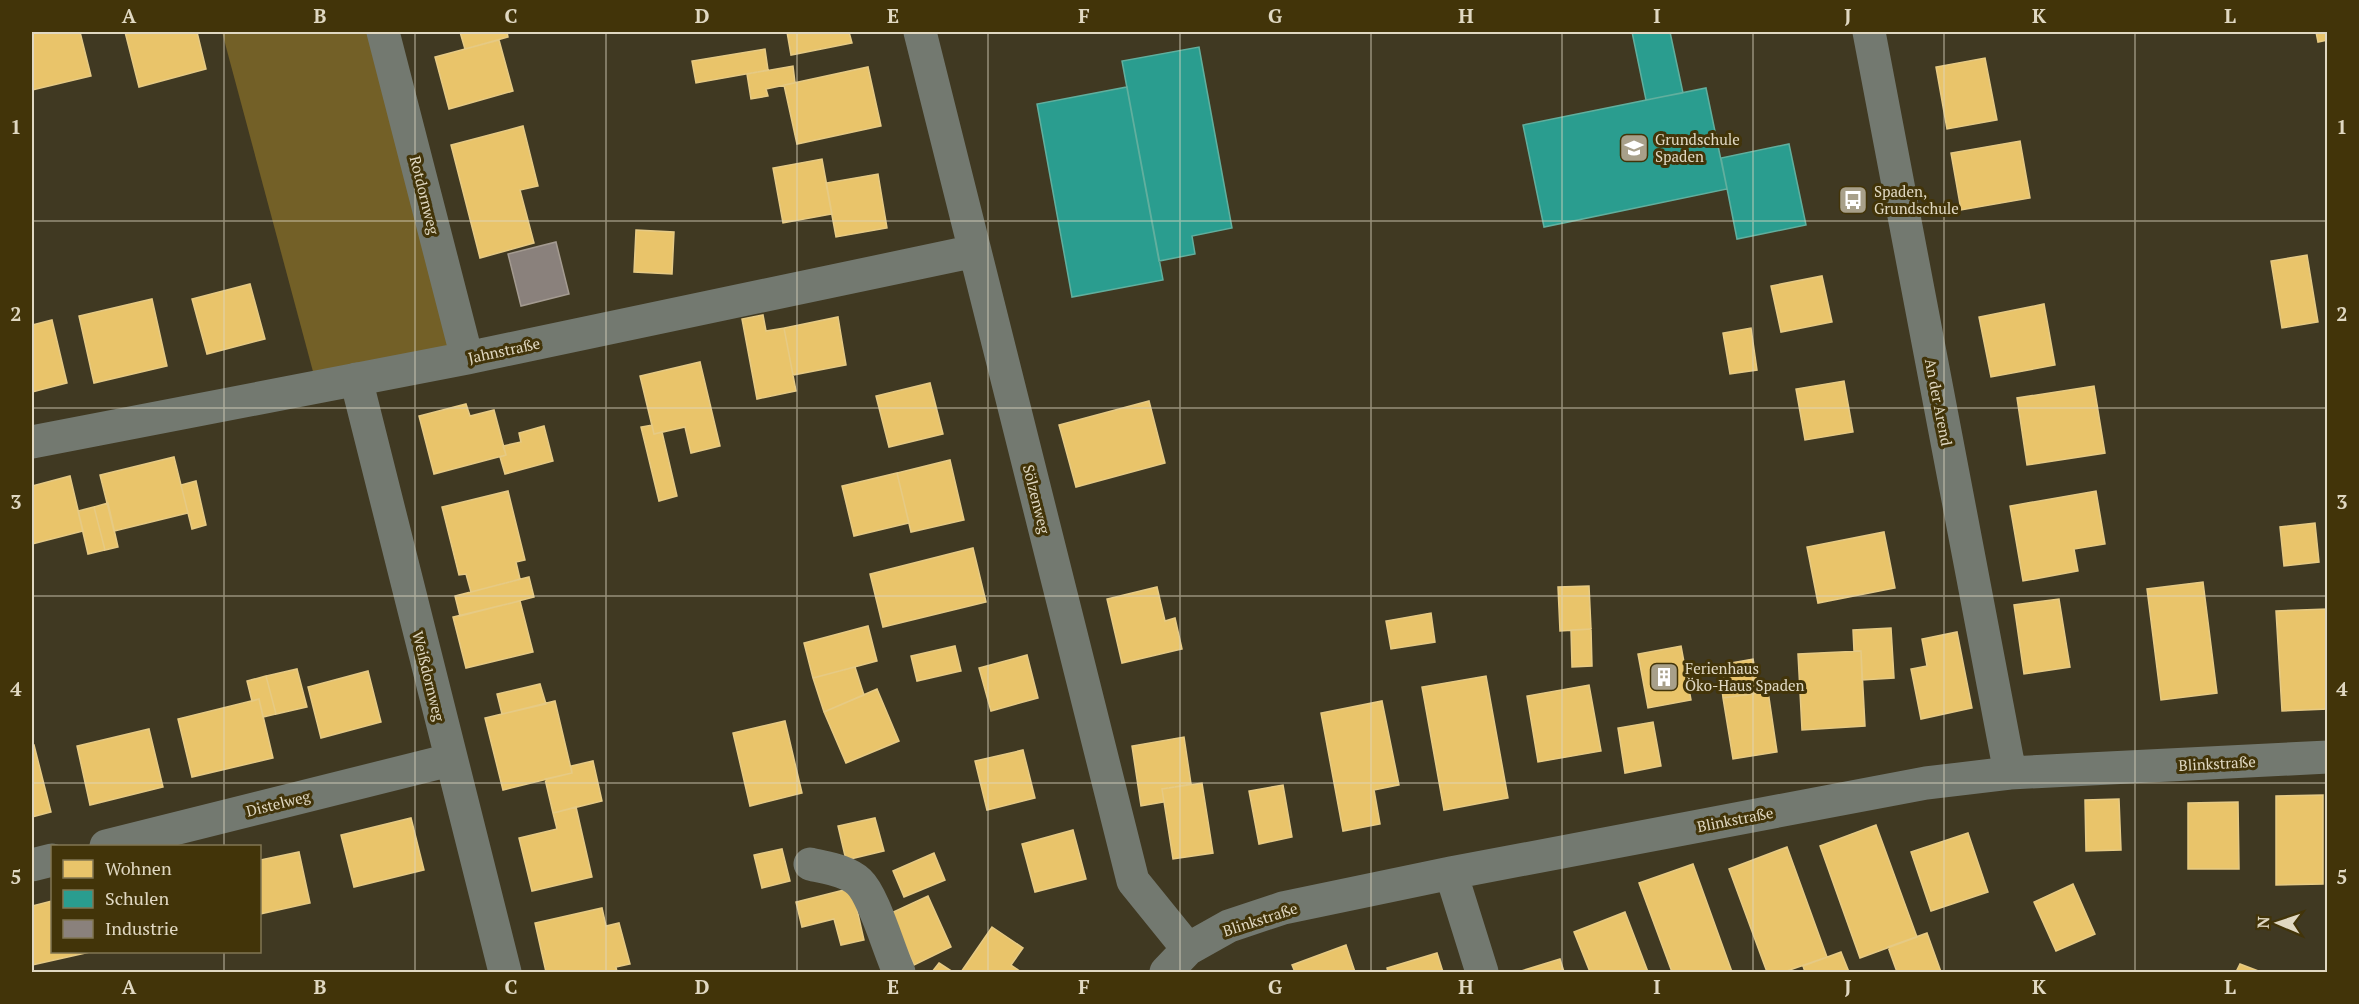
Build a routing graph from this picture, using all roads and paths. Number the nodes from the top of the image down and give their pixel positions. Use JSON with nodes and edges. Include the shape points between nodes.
{"nodes":[{"id":1,"x":383,"y":32,"type":"edge"},
{"id":2,"x":920,"y":32,"type":"edge"},
{"id":3,"x":1869,"y":32,"type":"edge"},
{"id":4,"x":975,"y":251,"type":"junction"},
{"id":5,"x":466,"y":358,"type":"junction"},
{"id":6,"x":356,"y":379,"type":"junction"},
{"id":7,"x":32,"y":442,"type":"edge"},
{"id":8,"x":2328,"y":758,"type":"edge"},
{"id":9,"x":450,"y":760,"type":"junction"},
{"id":10,"x":2010,"y":772,"type":"junction"},
{"id":11,"x":110,"y":845,"type":"edge"},
{"id":12,"x":51,"y":860,"type":"edge"},
{"id":13,"x":810,"y":864,"type":"dead end"},
{"id":14,"x":32,"y":865,"type":"edge"},
{"id":15,"x":1451,"y":873,"type":"junction"},
{"id":16,"x":1188,"y":949,"type":"junction"},
{"id":17,"x":505,"y":972,"type":"edge"},
{"id":18,"x":899,"y":972,"type":"edge"},
{"id":19,"x":1166,"y":972,"type":"edge"},
{"id":20,"x":1482,"y":972,"type":"edge"}],
"edges":[{"from":1,"to":5,"type":"street","name":"Rotdornweg"},
{"from":2,"to":4,"type":"street","name":"Sölzenweg"},
{"from":3,"to":10,"type":"street","name":"An der Arend"},
{"from":4,"to":5,"type":"street","name":"Jahnstraße"},
{"from":4,"to":16,"type":"street","name":"Sölzenweg","via":[[1132,881]]},
{"from":5,"to":6,"type":"street","name":"Jahnstraße"},
{"from":6,"to":7,"type":"street","name":"Jahnstraße"},
{"from":6,"to":9,"type":"street","name":"Weißdornweg"},
{"from":8,"to":10,"type":"street","name":"Blinkstraße"},
{"from":9,"to":11,"type":"street","name":"Distelweg"},
{"from":9,"to":17,"type":"street","name":"Weißdornweg"},
{"from":10,"to":15,"type":"street","name":"Blinkstraße","via":[[1926,783]]},
{"from":12,"to":14,"type":"street"},
{"from":13,"to":18,"type":"street","via":[[841,872],[859,882]]},
{"from":15,"to":16,"type":"street","name":"Blinkstraße","via":[[1283,908],[1229,926]]},
{"from":15,"to":20,"type":"street"},
{"from":16,"to":19,"type":"street","name":"Blinkstraße"}]}
